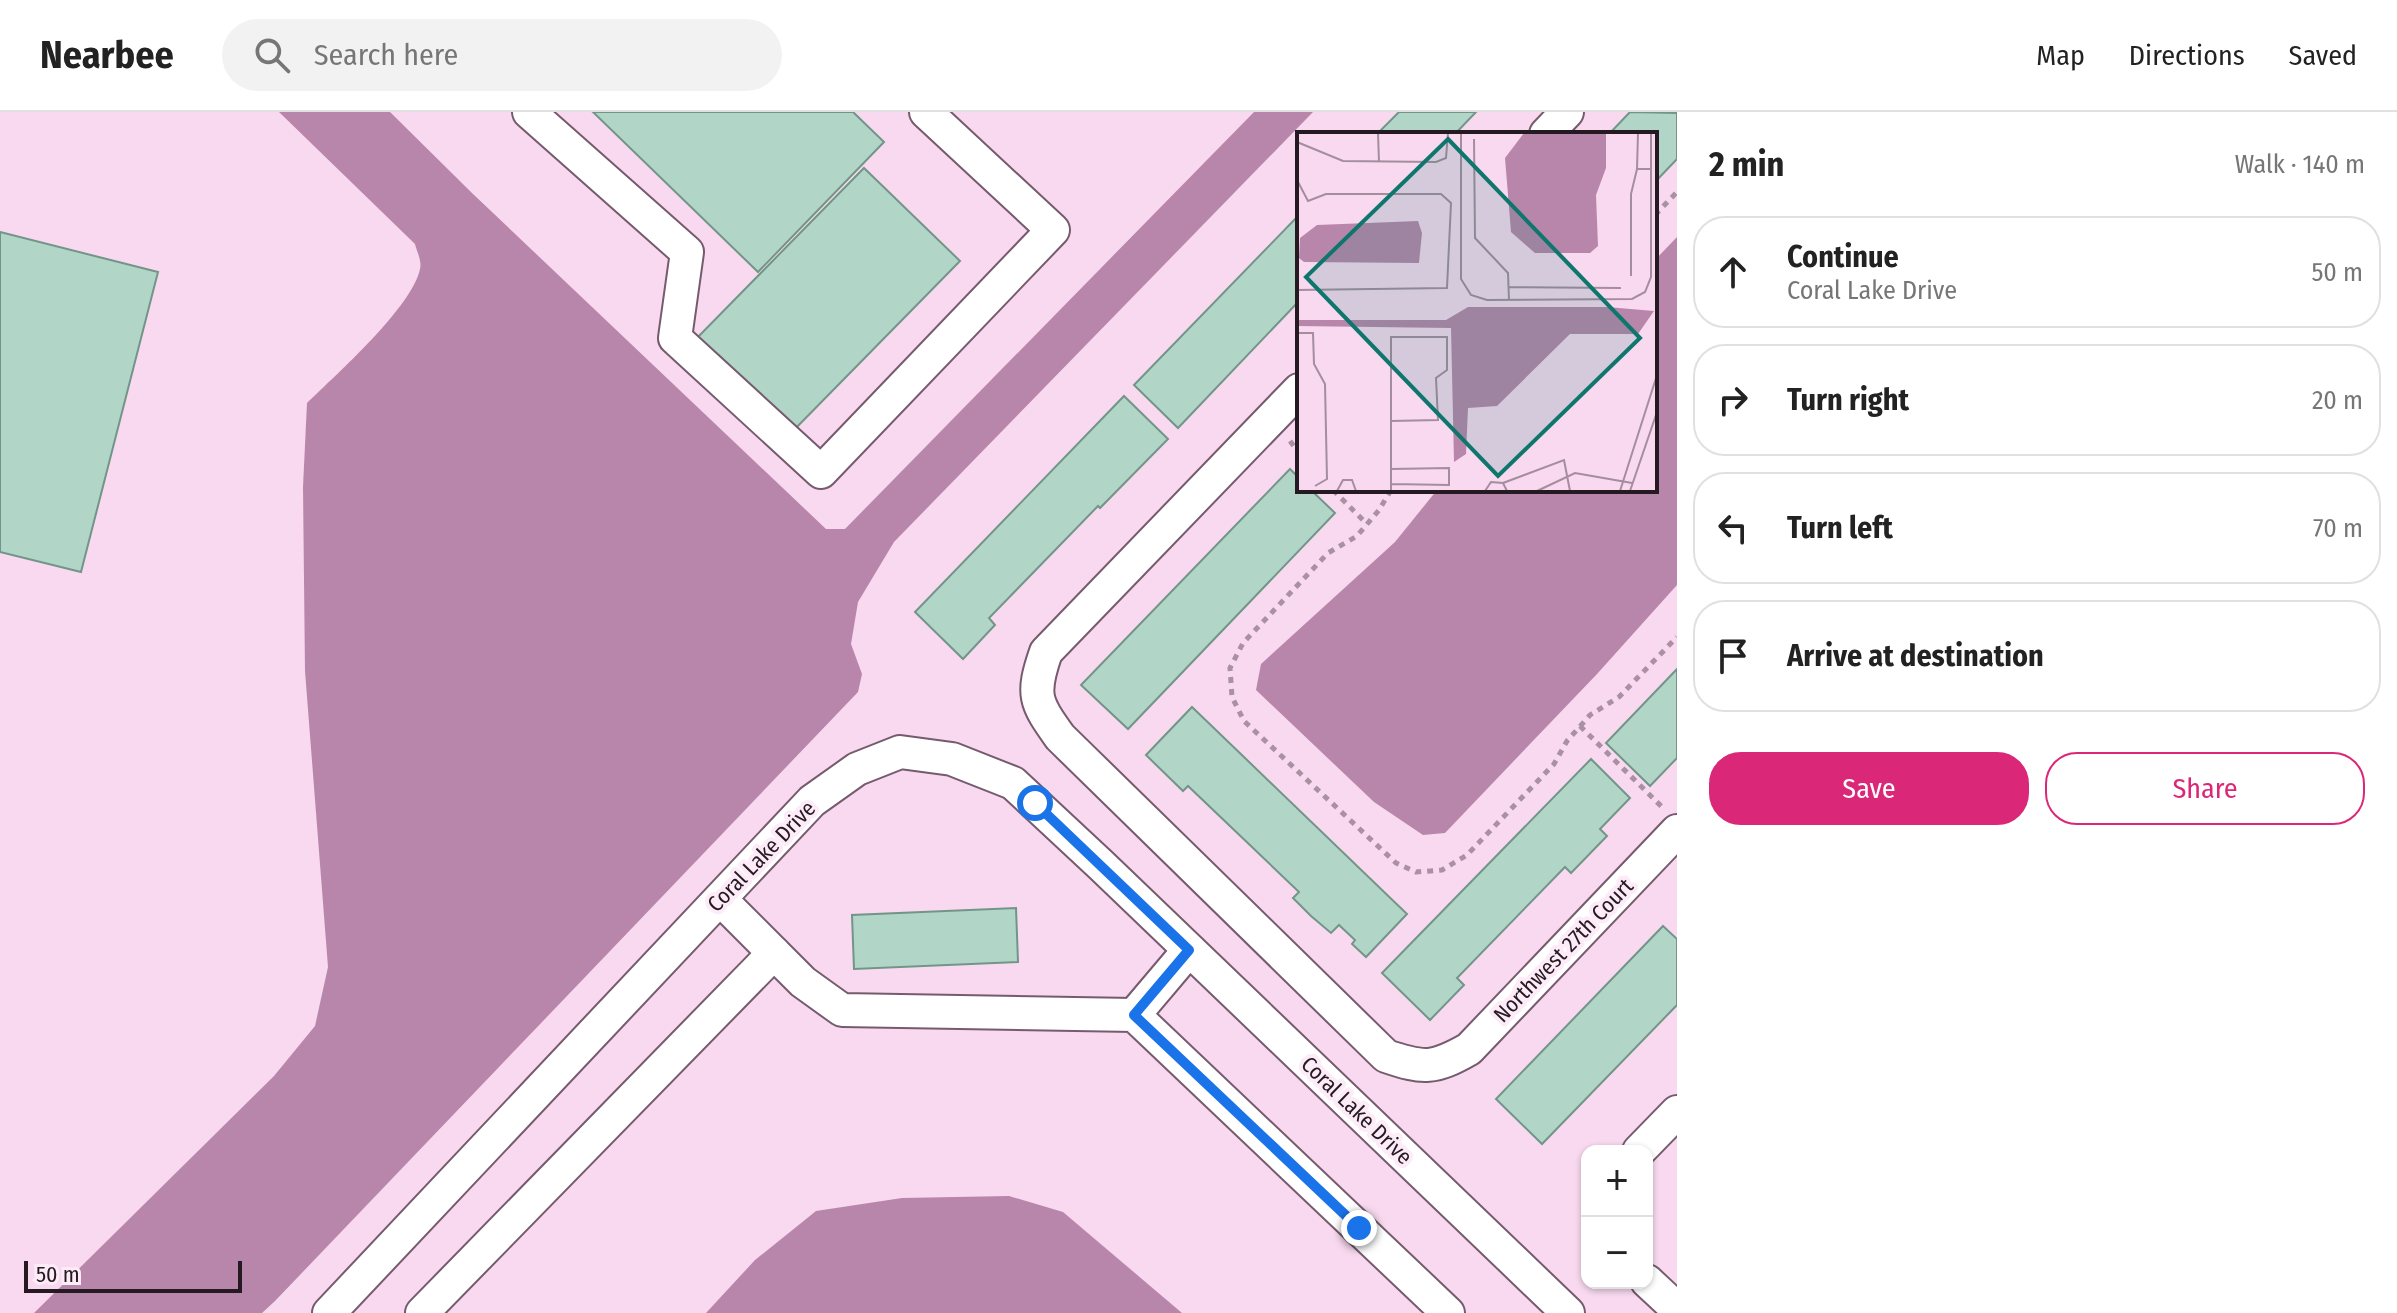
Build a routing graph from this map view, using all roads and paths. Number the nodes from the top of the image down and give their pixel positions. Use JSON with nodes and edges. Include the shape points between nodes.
{"nodes":[{"id":1,"x":529,"y":112,"type":"edge"},
{"id":2,"x":926,"y":112,"type":"edge"},
{"id":3,"x":1567,"y":112,"type":"edge"},
{"id":4,"x":1548,"y":132,"type":"edge"},
{"id":5,"x":1677,"y":192,"type":"edge"},
{"id":6,"x":1657,"y":213,"type":"edge"},
{"id":7,"x":1297,"y":392,"type":"edge"},
{"id":8,"x":1335,"y":492,"type":"edge"},
{"id":9,"x":1390,"y":492,"type":"edge"},
{"id":10,"x":1367,"y":524,"type":"junction"},
{"id":11,"x":1677,"y":637,"type":"edge"},
{"id":12,"x":1580,"y":726,"type":"junction"},
{"id":13,"x":1672,"y":821,"type":"edge"},
{"id":14,"x":720,"y":899,"type":"junction"},
{"id":15,"x":1189,"y":950,"type":"junction"},
{"id":16,"x":774,"y":953,"type":"junction"},
{"id":17,"x":1134,"y":1015,"type":"junction"},
{"id":18,"x":1677,"y":1112,"type":"edge"},
{"id":19,"x":1645,"y":1145,"type":"edge"},
{"id":20,"x":1653,"y":1287,"type":"edge"},
{"id":21,"x":1677,"y":1309,"type":"edge"},
{"id":22,"x":329,"y":1313,"type":"edge"},
{"id":23,"x":422,"y":1313,"type":"edge"},
{"id":24,"x":1448,"y":1313,"type":"edge"},
{"id":25,"x":1568,"y":1313,"type":"edge"}],
"edges":[{"from":1,"to":2,"type":"street","via":[[687,252],[675,338],[821,472],[1053,230]]},
{"from":3,"to":4,"type":"street"},
{"from":5,"to":6,"type":"path"},
{"from":7,"to":13,"type":"street","name":"Northwest 27th Court","via":[[1046,652],[1036,680],[1040,709],[1060,737],[1386,1056],[1416,1066],[1444,1063],[1469,1049]]},
{"from":8,"to":10,"type":"path"},
{"from":9,"to":10,"type":"path"},
{"from":10,"to":12,"type":"path","via":[[1328,553],[1243,643],[1230,668],[1232,697],[1244,721],[1396,863],[1416,872],[1442,870],[1467,855],[1554,764]]},
{"from":11,"to":12,"type":"path","via":[[1619,697]]},
{"from":12,"to":13,"type":"path"},
{"from":14,"to":15,"type":"street","name":"Coral Lake Drive","via":[[812,801],[857,769],[900,752],[952,759],[1013,783]]},
{"from":14,"to":16,"type":"street"},
{"from":14,"to":22,"type":"street","name":"Coral Lake Drive"},
{"from":15,"to":17,"type":"street"},
{"from":15,"to":25,"type":"street","name":"Coral Lake Drive"},
{"from":16,"to":17,"type":"street","via":[[842,1010]]},
{"from":16,"to":23,"type":"street"},
{"from":17,"to":24,"type":"street"},
{"from":18,"to":19,"type":"street"},
{"from":20,"to":21,"type":"street"}]}
